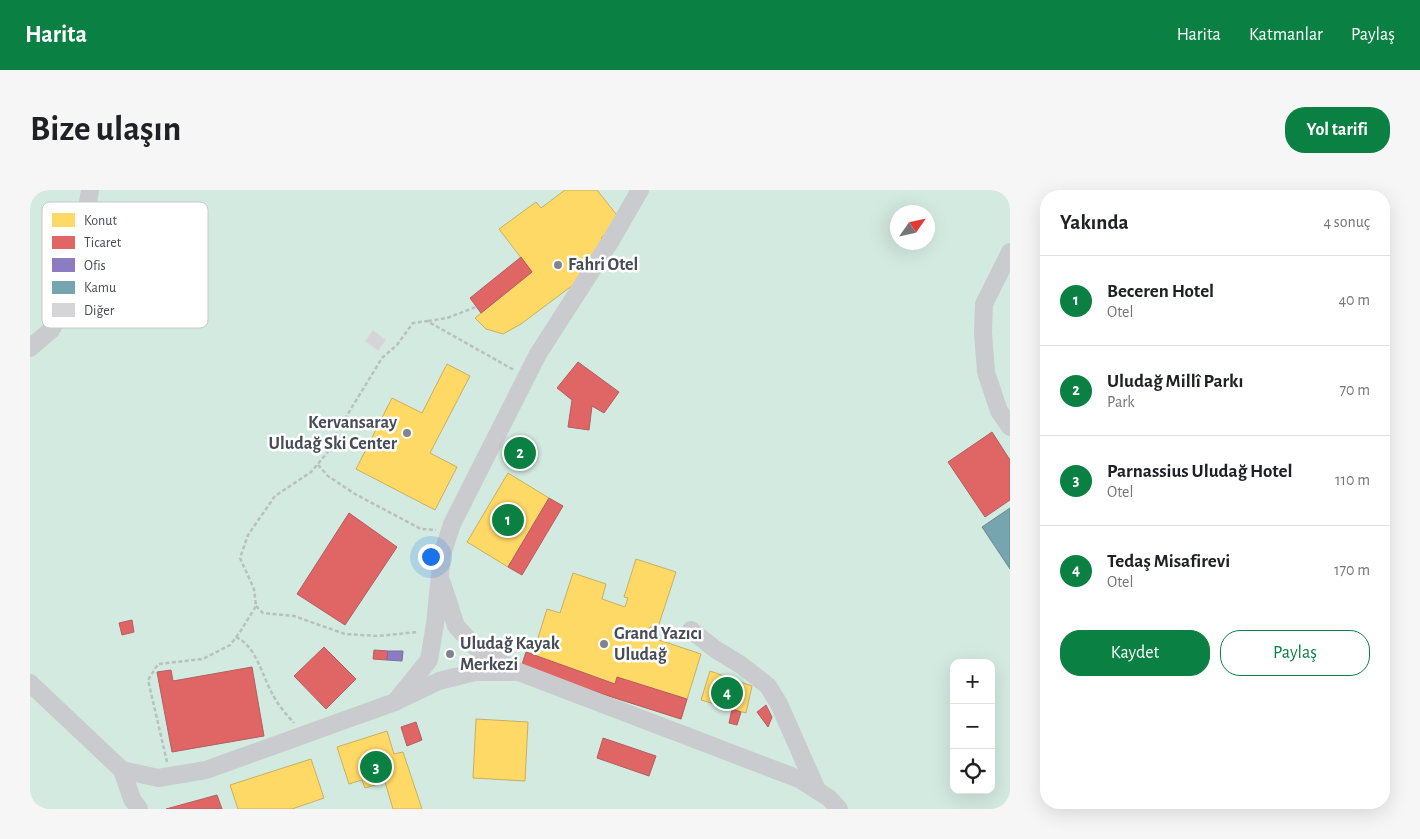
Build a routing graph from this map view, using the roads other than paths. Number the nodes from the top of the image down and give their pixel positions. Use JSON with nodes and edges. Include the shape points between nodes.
{"nodes":[{"id":1,"x":640,"y":190,"type":"edge"},
{"id":2,"x":1010,"y":252,"type":"edge"},
{"id":3,"x":52,"y":328,"type":"edge"},
{"id":4,"x":30,"y":348,"type":"edge"},
{"id":5,"x":1010,"y":427,"type":"edge"},
{"id":6,"x":439,"y":575,"type":"junction"},
{"id":7,"x":691,"y":630,"type":"dead end"},
{"id":8,"x":519,"y":672,"type":"junction"},
{"id":9,"x":30,"y":683,"type":"edge"},
{"id":10,"x":395,"y":702,"type":"junction"},
{"id":11,"x":122,"y":770,"type":"junction"},
{"id":12,"x":817,"y":790,"type":"junction"},
{"id":13,"x":139,"y":809,"type":"edge"},
{"id":14,"x":839,"y":809,"type":"edge"}],
"edges":[{"from":1,"to":6,"type":"street","via":[[538,354],[450,531]]},
{"from":2,"to":5,"type":"street","via":[[984,304],[983,333],[986,372],[999,411]]},
{"from":3,"to":4,"type":"street"},
{"from":6,"to":8,"type":"street","via":[[456,626],[478,650]]},
{"from":6,"to":10,"type":"street","via":[[428,660]]},
{"from":7,"to":12,"type":"street","via":[[768,686]]},
{"from":8,"to":10,"type":"street","via":[[474,672],[439,681]]},
{"from":8,"to":12,"type":"street","via":[[799,779]]},
{"from":9,"to":11,"type":"street"},
{"from":10,"to":11,"type":"street","via":[[206,770],[158,778]]},
{"from":11,"to":13,"type":"street"},
{"from":12,"to":14,"type":"street"}]}
